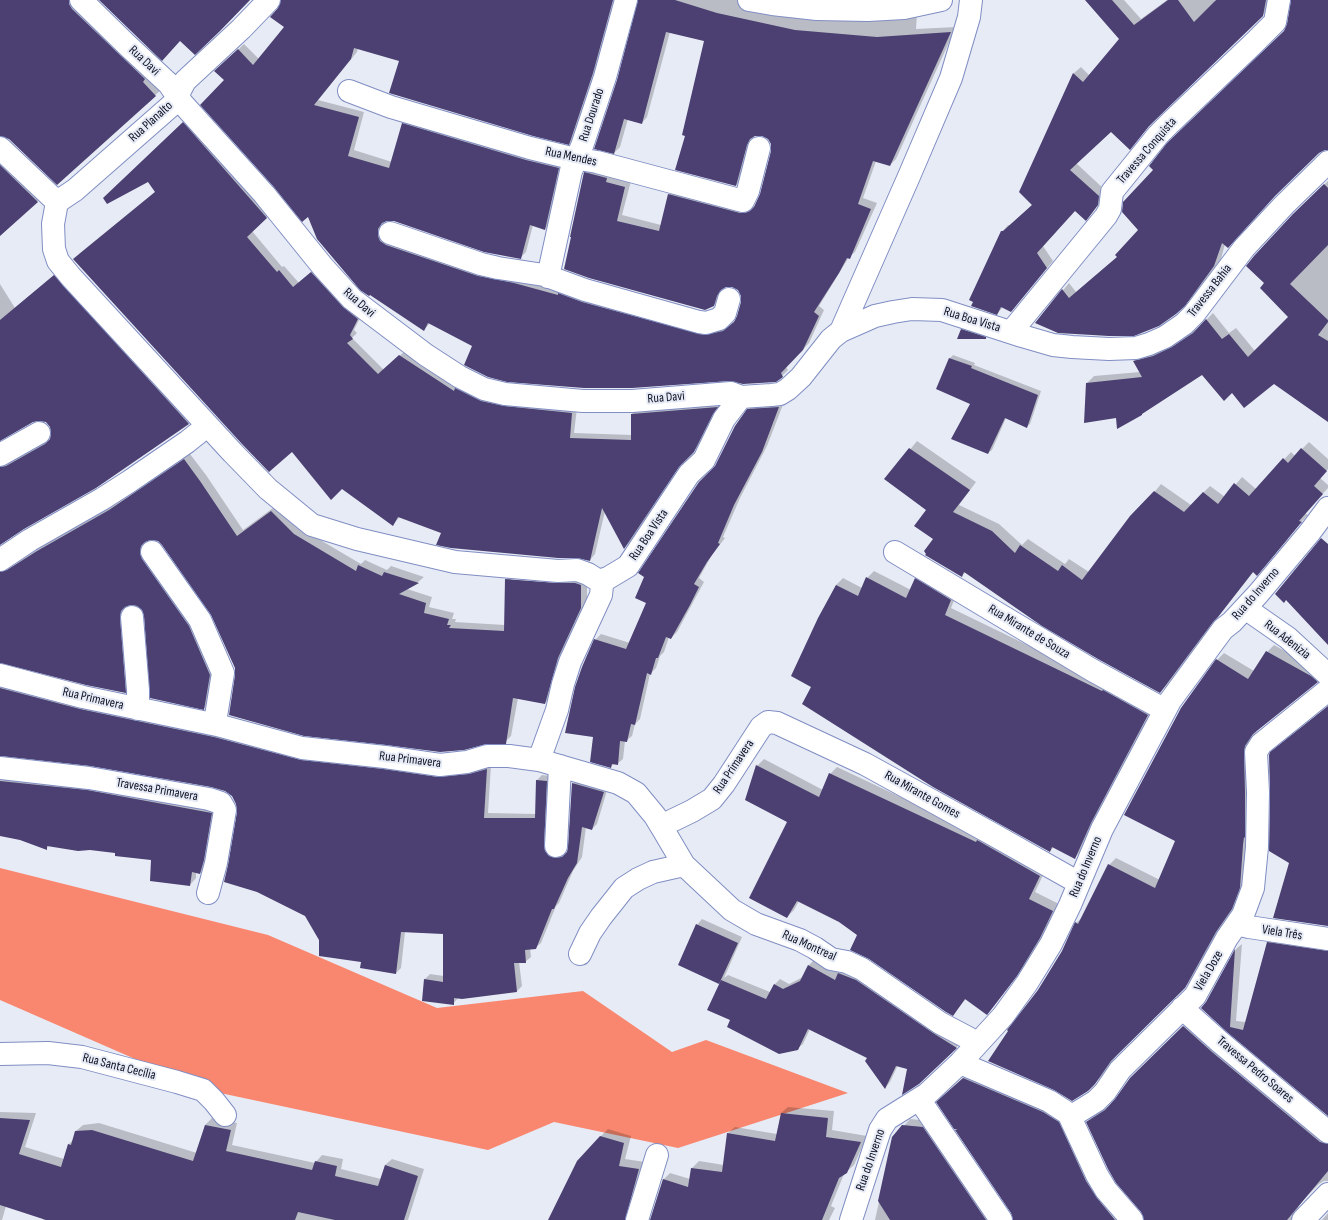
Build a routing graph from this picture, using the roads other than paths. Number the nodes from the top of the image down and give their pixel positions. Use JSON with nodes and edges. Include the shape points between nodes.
{"nodes":[{"id":1,"x":81,"y":0,"type":"edge"},
{"id":2,"x":269,"y":0,"type":"edge"},
{"id":3,"x":626,"y":0,"type":"edge"},
{"id":4,"x":749,"y":0,"type":"edge"},
{"id":5,"x":941,"y":0,"type":"edge"},
{"id":6,"x":971,"y":0,"type":"edge"},
{"id":7,"x":1279,"y":0,"type":"edge"},
{"id":8,"x":349,"y":91,"type":"dead end"},
{"id":9,"x":177,"y":96,"type":"junction"},
{"id":10,"x":0,"y":148,"type":"edge"},
{"id":11,"x":759,"y":148,"type":"dead end"},
{"id":12,"x":577,"y":159,"type":"junction"},
{"id":13,"x":1328,"y":162,"type":"edge"},
{"id":14,"x":57,"y":202,"type":"junction"},
{"id":15,"x":390,"y":233,"type":"dead end"},
{"id":16,"x":548,"y":277,"type":"junction"},
{"id":17,"x":729,"y":299,"type":"dead end"},
{"id":18,"x":841,"y":331,"type":"junction"},
{"id":19,"x":1011,"y":332,"type":"junction"},
{"id":20,"x":741,"y":397,"type":"junction"},
{"id":21,"x":207,"y":426,"type":"junction"},
{"id":22,"x":39,"y":433,"type":"dead end"},
{"id":23,"x":0,"y":455,"type":"edge"},
{"id":24,"x":1328,"y":508,"type":"edge"},
{"id":25,"x":152,"y":552,"type":"dead end"},
{"id":26,"x":895,"y":552,"type":"dead end"},
{"id":27,"x":0,"y":560,"type":"edge"},
{"id":28,"x":600,"y":581,"type":"junction"},
{"id":29,"x":1245,"y":608,"type":"junction"},
{"id":30,"x":132,"y":617,"type":"dead end"},
{"id":31,"x":0,"y":675,"type":"edge"},
{"id":32,"x":1328,"y":675,"type":"edge"},
{"id":33,"x":1328,"y":690,"type":"edge"},
{"id":34,"x":138,"y":709,"type":"junction"},
{"id":35,"x":1165,"y":710,"type":"junction"},
{"id":36,"x":217,"y":724,"type":"junction"},
{"id":37,"x":761,"y":727,"type":"joint"},
{"id":38,"x":539,"y":760,"type":"junction"},
{"id":39,"x":560,"y":766,"type":"junction"},
{"id":40,"x":0,"y":768,"type":"edge"},
{"id":41,"x":660,"y":826,"type":"junction"},
{"id":42,"x":556,"y":846,"type":"dead end"},
{"id":43,"x":684,"y":865,"type":"junction"},
{"id":44,"x":1079,"y":883,"type":"junction"},
{"id":45,"x":208,"y":893,"type":"dead end"},
{"id":46,"x":1237,"y":924,"type":"junction"},
{"id":47,"x":1328,"y":939,"type":"edge"},
{"id":48,"x":580,"y":954,"type":"dead end"},
{"id":49,"x":1182,"y":1008,"type":"junction"},
{"id":50,"x":978,"y":1043,"type":"junction"},
{"id":51,"x":0,"y":1054,"type":"edge"},
{"id":52,"x":960,"y":1064,"type":"junction"},
{"id":53,"x":920,"y":1099,"type":"junction"},
{"id":54,"x":225,"y":1115,"type":"dead end"},
{"id":55,"x":1070,"y":1117,"type":"junction"},
{"id":56,"x":1328,"y":1132,"type":"edge"},
{"id":57,"x":657,"y":1155,"type":"dead end"},
{"id":58,"x":1328,"y":1194,"type":"edge"},
{"id":59,"x":637,"y":1220,"type":"edge"},
{"id":60,"x":851,"y":1220,"type":"edge"},
{"id":61,"x":1001,"y":1220,"type":"edge"},
{"id":62,"x":1132,"y":1220,"type":"edge"},
{"id":63,"x":1303,"y":1220,"type":"edge"}],
"edges":[{"from":1,"to":9,"type":"street","name":"Rua Davi","via":[[170,84]]},
{"from":2,"to":9,"type":"street","name":"Rua Planalto","via":[[185,81]]},
{"from":3,"to":12,"type":"street","name":"Rua Dourado","via":[[605,77]]},
{"from":4,"to":5,"type":"street","via":[[817,9],[868,10],[904,8]]},
{"from":6,"to":18,"type":"street","via":[[969,17],[950,78]]},
{"from":7,"to":19,"type":"street","name":"Travessa Conquista","via":[[1275,22],[1153,141],[1112,192],[1110,209],[1106,216]]},
{"from":8,"to":12,"type":"street","name":"Rua Mendes","via":[[449,125]]},
{"from":9,"to":14,"type":"street","name":"Rua Planalto","via":[[173,104],[75,190]]},
{"from":9,"to":20,"type":"street","name":"Rua Davi","via":[[352,299],[426,355],[460,377],[484,389],[505,394],[582,401],[632,401],[731,393]]},
{"from":10,"to":14,"type":"street"},
{"from":11,"to":12,"type":"street","name":"Rua Mendes","via":[[743,201]]},
{"from":12,"to":16,"type":"street","name":"Rua Dourado"},
{"from":13,"to":19,"type":"street","name":"Travessa Bahia","via":[[1244,248],[1194,314],[1165,337],[1136,348],[1109,349],[1053,345]]},
{"from":14,"to":21,"type":"street","via":[[53,224],[54,250],[58,261]]},
{"from":15,"to":16,"type":"street","via":[[481,264]]},
{"from":16,"to":17,"type":"street","via":[[600,295],[706,323],[719,319],[725,313]]},
{"from":18,"to":19,"type":"street","name":"Rua Boa Vista","via":[[875,316],[925,309],[956,313]]},
{"from":18,"to":20,"type":"street","name":"Rua Davi","via":[[788,389],[780,394]]},
{"from":20,"to":28,"type":"street","name":"Rua Boa Vista","via":[[724,419],[704,460],[689,474],[628,566]]},
{"from":21,"to":27,"type":"street","via":[[130,481]]},
{"from":21,"to":28,"type":"street","via":[[268,489],[312,524],[357,540],[455,562],[577,570]]},
{"from":22,"to":23,"type":"street"},
{"from":24,"to":29,"type":"street","name":"Rua do Inverno"},
{"from":25,"to":36,"type":"street","via":[[200,620],[223,673]]},
{"from":26,"to":35,"type":"street","name":"Rua Mirante de Souza","via":[[1092,670]]},
{"from":28,"to":38,"type":"street","via":[[601,595],[570,662],[557,710]]},
{"from":29,"to":32,"type":"street","name":"Rua Adenizia","via":[[1288,638]]},
{"from":29,"to":35,"type":"street","name":"Rua do Inverno","via":[[1223,629]]},
{"from":30,"to":34,"type":"street"},
{"from":31,"to":34,"type":"street","name":"Rua Primavera","via":[[84,698]]},
{"from":33,"to":46,"type":"street","name":"Viela Doze","via":[[1261,744],[1256,752],[1257,847],[1252,888],[1243,915]]},
{"from":34,"to":36,"type":"street","name":"Rua Primavera"},
{"from":35,"to":44,"type":"street","name":"Rua do Inverno","via":[[1102,829]]},
{"from":36,"to":38,"type":"street","name":"Rua Primavera","via":[[302,748],[440,766],[487,756]]},
{"from":37,"to":41,"type":"street","name":"Rua Primavera","via":[[712,799]]},
{"from":37,"to":44,"type":"street","name":"Rua Mirante Gomes","via":[[768,722],[777,723],[865,764]]},
{"from":38,"to":39,"type":"street","name":"Rua Primavera"},
{"from":39,"to":41,"type":"street","name":"Rua Primavera","via":[[618,783],[636,793]]},
{"from":39,"to":42,"type":"street"},
{"from":40,"to":45,"type":"street","name":"Travessa Primavera","via":[[89,778],[221,803],[225,810],[224,822]]},
{"from":41,"to":43,"type":"street","name":"Rua Montreal"},
{"from":43,"to":48,"type":"street","via":[[653,872],[624,888],[594,928]]},
{"from":43,"to":50,"type":"street","name":"Rua Montreal","via":[[732,910],[756,924],[800,940],[832,959],[862,969],[940,1023]]},
{"from":44,"to":50,"type":"street","name":"Rua do Inverno","via":[[1051,944],[1027,983]]},
{"from":46,"to":47,"type":"street","name":"Viela Três"},
{"from":46,"to":49,"type":"street","name":"Viela Doze","via":[[1195,996]]},
{"from":49,"to":55,"type":"street","name":"Viela Doze","via":[[1120,1070],[1096,1101]]},
{"from":49,"to":56,"type":"street","name":"Travessa Pedro Soares"},
{"from":50,"to":52,"type":"street","name":"Rua do Inverno"},
{"from":51,"to":54,"type":"street","name":"Rua Santa Cecília","via":[[48,1053],[82,1057],[176,1082],[202,1090]]},
{"from":52,"to":53,"type":"street","name":"Rua do Inverno"},
{"from":52,"to":55,"type":"street","via":[[1049,1101]]},
{"from":53,"to":60,"type":"street","name":"Rua do Inverno","via":[[887,1120],[880,1130]]},
{"from":53,"to":61,"type":"street"},
{"from":55,"to":62,"type":"street","via":[[1106,1190]]},
{"from":57,"to":59,"type":"street"},
{"from":58,"to":63,"type":"street"}]}
